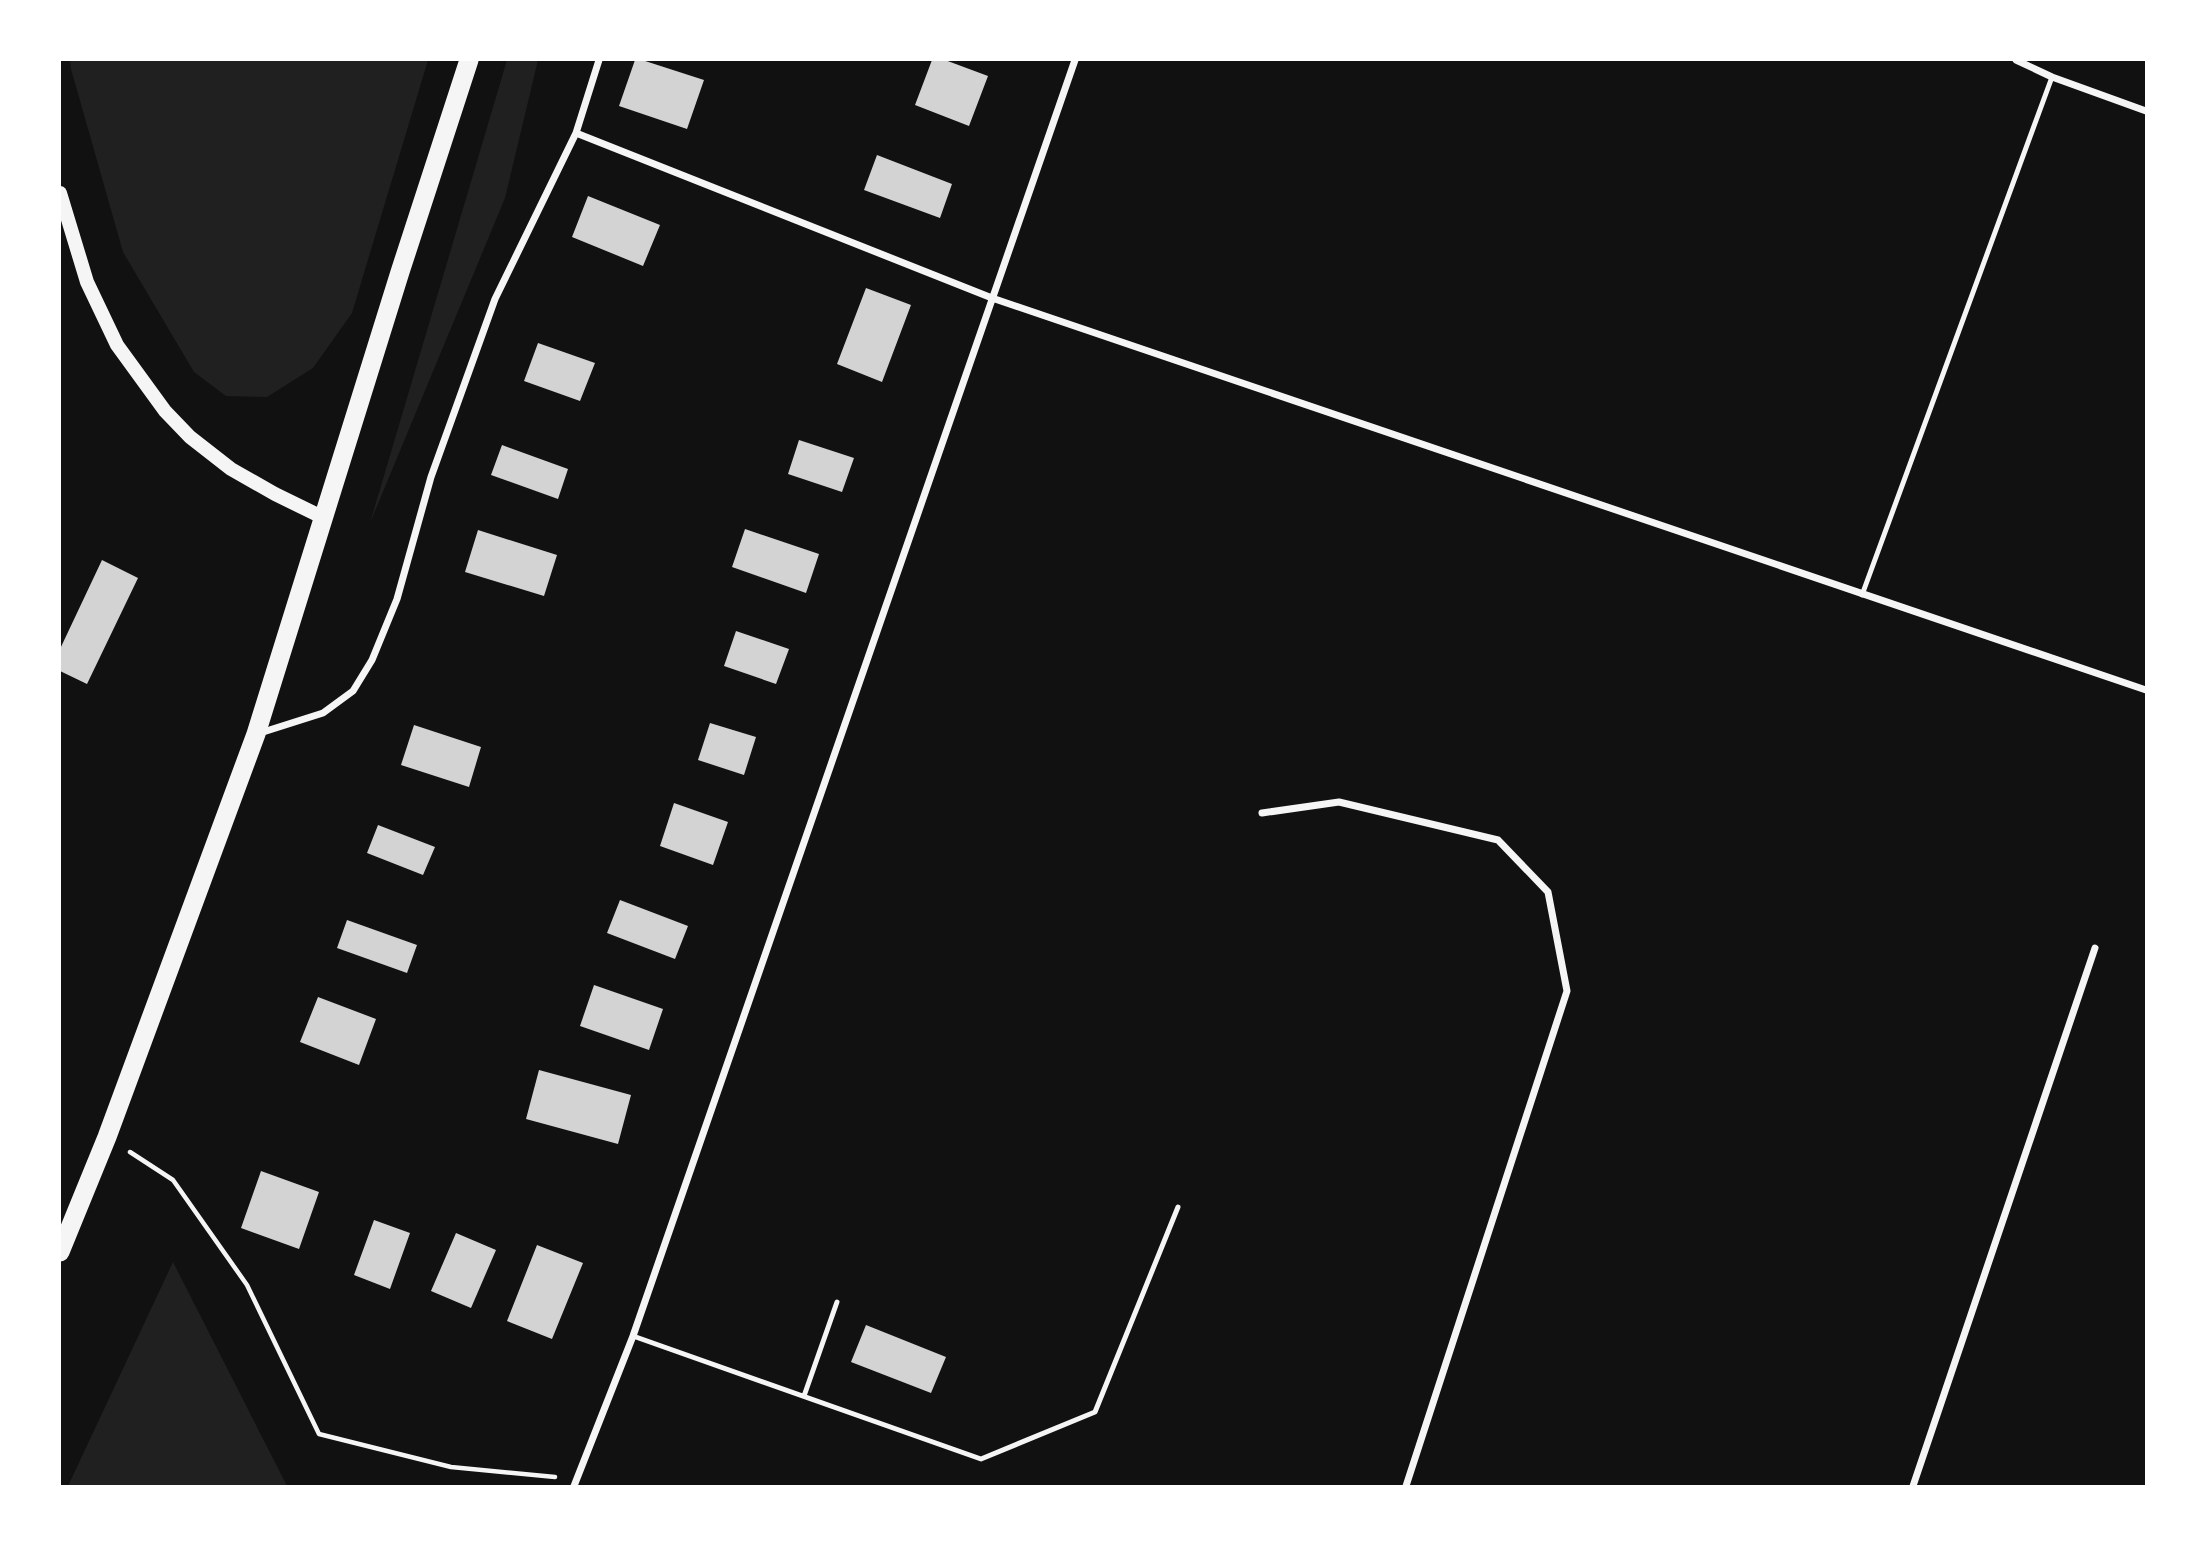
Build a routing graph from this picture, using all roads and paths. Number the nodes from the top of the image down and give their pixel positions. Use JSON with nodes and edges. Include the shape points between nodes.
{"nodes":[{"id":1,"x":469,"y":60,"type":"edge"},
{"id":2,"x":599,"y":60,"type":"edge"},
{"id":3,"x":1075,"y":60,"type":"edge"},
{"id":4,"x":2016,"y":60,"type":"edge"},
{"id":5,"x":2052,"y":77,"type":"junction"},
{"id":6,"x":2147,"y":111,"type":"edge"},
{"id":7,"x":576,"y":133,"type":"junction"},
{"id":8,"x":60,"y":198,"type":"edge"},
{"id":9,"x":992,"y":298,"type":"junction"},
{"id":10,"x":323,"y":517,"type":"junction"},
{"id":11,"x":1862,"y":594,"type":"junction"},
{"id":12,"x":2147,"y":690,"type":"edge"},
{"id":13,"x":256,"y":734,"type":"junction"},
{"id":14,"x":1262,"y":813,"type":"dead end"},
{"id":15,"x":2095,"y":948,"type":"dead end"},
{"id":16,"x":107,"y":1136,"type":"junction"},
{"id":17,"x":1178,"y":1207,"type":"dead end"},
{"id":18,"x":60,"y":1252,"type":"edge"},
{"id":19,"x":837,"y":1302,"type":"dead end"},
{"id":20,"x":633,"y":1336,"type":"junction"},
{"id":21,"x":804,"y":1396,"type":"junction"},
{"id":22,"x":575,"y":1483,"type":"edge"},
{"id":23,"x":1406,"y":1486,"type":"edge"},
{"id":24,"x":1913,"y":1486,"type":"edge"}],
"edges":[{"from":1,"to":10,"type":"highway"},
{"from":2,"to":7,"type":"street"},
{"from":3,"to":9,"type":"street"},
{"from":4,"to":5,"type":"street"},
{"from":5,"to":6,"type":"street"},
{"from":5,"to":11,"type":"lane"},
{"from":7,"to":9,"type":"street"},
{"from":7,"to":13,"type":"street","via":[[495,299],[431,477],[397,599],[372,660],[353,691],[323,713]]},
{"from":8,"to":10,"type":"main road","via":[[87,282],[117,345],[165,411],[231,469]]},
{"from":9,"to":11,"type":"street"},
{"from":9,"to":20,"type":"street"},
{"from":10,"to":13,"type":"highway"},
{"from":11,"to":12,"type":"street"},
{"from":13,"to":16,"type":"highway"},
{"from":14,"to":23,"type":"street","via":[[1339,802],[1498,840],[1548,892],[1567,991]]},
{"from":15,"to":24,"type":"street"},
{"from":16,"to":18,"type":"highway"},
{"from":16,"to":22,"type":"path","via":[[173,1180],[247,1285],[319,1434],[451,1466]]},
{"from":17,"to":21,"type":"lane","via":[[1095,1412],[981,1459]]},
{"from":19,"to":21,"type":"lane"},
{"from":20,"to":21,"type":"lane"},
{"from":20,"to":22,"type":"street"}]}
